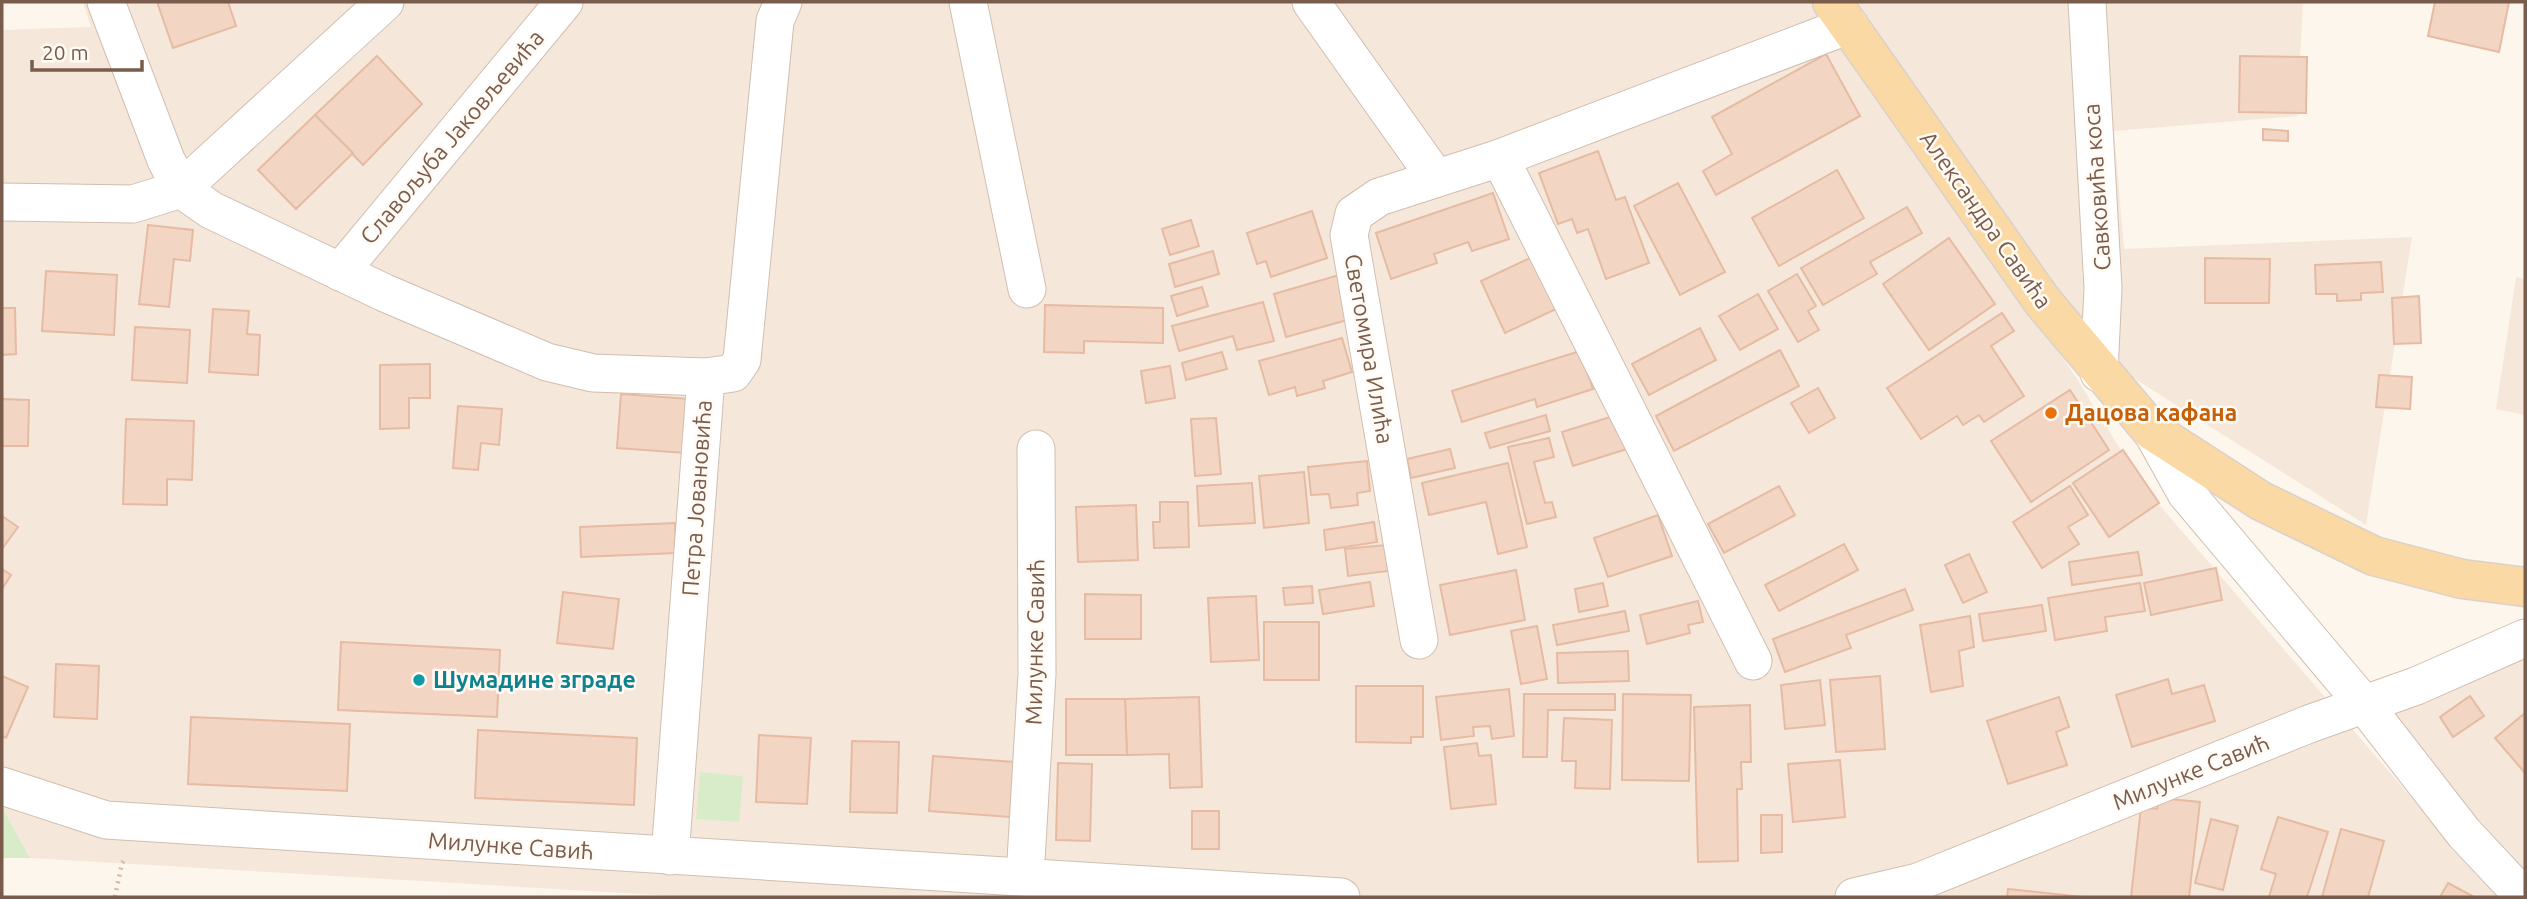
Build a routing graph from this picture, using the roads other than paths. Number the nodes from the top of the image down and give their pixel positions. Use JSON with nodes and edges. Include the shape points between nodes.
{"nodes":[{"id":1,"x":106,"y":2,"type":"edge"},
{"id":2,"x":385,"y":2,"type":"edge"},
{"id":3,"x":564,"y":2,"type":"edge"},
{"id":4,"x":783,"y":2,"type":"edge"},
{"id":5,"x":968,"y":2,"type":"edge"},
{"id":6,"x":1311,"y":2,"type":"edge"},
{"id":7,"x":2087,"y":2,"type":"edge"},
{"id":8,"x":1841,"y":13,"type":"edge"},
{"id":9,"x":1500,"y":158,"type":"junction"},
{"id":10,"x":174,"y":175,"type":"junction"},
{"id":11,"x":1436,"y":178,"type":"junction"},
{"id":12,"x":2,"y":202,"type":"edge"},
{"id":13,"x":340,"y":272,"type":"junction"},
{"id":14,"x":1027,"y":289,"type":"dead end"},
{"id":15,"x":2099,"y":373,"type":"junction"},
{"id":16,"x":706,"y":377,"type":"junction"},
{"id":17,"x":2151,"y":430,"type":"junction"},
{"id":18,"x":1036,"y":449,"type":"dead end"},
{"id":19,"x":2525,"y":587,"type":"edge"},
{"id":20,"x":2525,"y":638,"type":"edge"},
{"id":21,"x":1419,"y":640,"type":"dead end"},
{"id":22,"x":1752,"y":661,"type":"dead end"},
{"id":23,"x":2363,"y":704,"type":"junction"},
{"id":24,"x":2,"y":786,"type":"edge"},
{"id":25,"x":670,"y":856,"type":"junction"},
{"id":26,"x":1025,"y":877,"type":"junction"},
{"id":27,"x":1340,"y":897,"type":"edge"},
{"id":28,"x":1854,"y":897,"type":"edge"},
{"id":29,"x":2524,"y":897,"type":"edge"}],
"edges":[{"from":1,"to":10,"type":"street"},
{"from":2,"to":10,"type":"street"},
{"from":3,"to":13,"type":"street","name":"Славољуба Јаковљевића"},
{"from":4,"to":16,"type":"street","name":"Петра Јовановића","via":[[775,21],[742,360],[733,373]]},
{"from":5,"to":14,"type":"street"},
{"from":6,"to":11,"type":"street"},
{"from":7,"to":15,"type":"street","name":"Савковића коса","via":[[2104,288]]},
{"from":8,"to":9,"type":"street","name":"Светомира Илића"},
{"from":8,"to":15,"type":"main road","name":"Александра Савића","via":[[2043,302]]},
{"from":9,"to":11,"type":"street","name":"Светомира Илића"},
{"from":9,"to":22,"type":"street"},
{"from":10,"to":12,"type":"street","via":[[133,204]]},
{"from":10,"to":13,"type":"street","via":[[211,210]]},
{"from":11,"to":21,"type":"street","name":"Светомира Илића","via":[[1360,207],[1353,214],[1349,235]]},
{"from":13,"to":16,"type":"street","via":[[547,362],[593,373]]},
{"from":15,"to":17,"type":"main road","name":"Александра Савића"},
{"from":16,"to":25,"type":"street","name":"Петра Јовановића"},
{"from":17,"to":19,"type":"main road","name":"Александра Савића","via":[[2261,501],[2374,556],[2462,579]]},
{"from":17,"to":23,"type":"street","via":[[2186,493]]},
{"from":18,"to":26,"type":"street","name":"Милунке Савић","via":[[1037,674]]},
{"from":20,"to":23,"type":"street","name":"Милунке Савић","via":[[2472,664]]},
{"from":23,"to":28,"type":"street","name":"Милунке Савић","via":[[1918,882]]},
{"from":23,"to":29,"type":"street","via":[[2464,833]]},
{"from":24,"to":25,"type":"street","name":"Милунке Савић","via":[[106,820]]},
{"from":25,"to":26,"type":"street","name":"Милунке Савић"},
{"from":26,"to":27,"type":"street","name":"Милунке Савић"}]}
